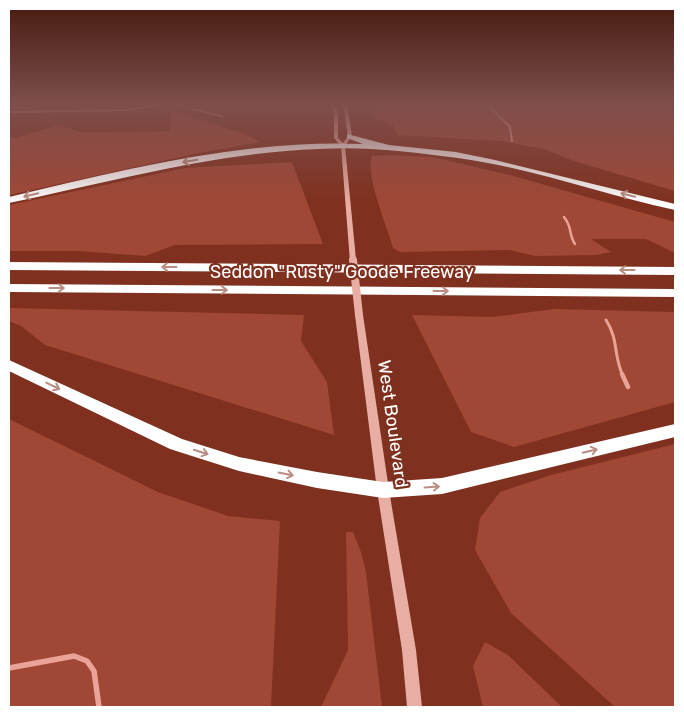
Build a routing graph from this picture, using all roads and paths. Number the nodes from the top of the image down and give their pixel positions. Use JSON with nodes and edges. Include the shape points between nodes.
{"nodes":[{"id":1,"x":336,"y":137,"type":"edge"},
{"id":2,"x":349,"y":137,"type":"edge"},
{"id":3,"x":353,"y":137,"type":"edge"},
{"id":4,"x":343,"y":146,"type":"junction"},
{"id":5,"x":393,"y":148,"type":"junction"},
{"id":6,"x":9,"y":200,"type":"edge"},
{"id":7,"x":675,"y":207,"type":"edge"},
{"id":8,"x":9,"y":266,"type":"edge"},
{"id":9,"x":675,"y":271,"type":"edge"},
{"id":10,"x":9,"y":288,"type":"edge"},
{"id":11,"x":675,"y":293,"type":"edge"},
{"id":12,"x":9,"y":365,"type":"edge"},
{"id":13,"x":675,"y":430,"type":"edge"},
{"id":14,"x":383,"y":490,"type":"junction"},
{"id":15,"x":415,"y":707,"type":"edge"}],
"edges":[{"from":1,"to":4,"type":"street","name":"West Boulevard"},
{"from":2,"to":4,"type":"street"},
{"from":3,"to":5,"type":"highway"},
{"from":4,"to":5,"type":"highway"},
{"from":4,"to":6,"type":"highway","one_way":true,"via":[[275,150],[189,161]]},
{"from":4,"to":14,"type":"street","name":"West Boulevard","bridge":true,"via":[[359,315]]},
{"from":7,"to":5,"type":"highway","one_way":true,"via":[[485,160]]},
{"from":9,"to":8,"type":"highway","name":"Seddon \"Rusty\" Goode Freeway","one_way":true},
{"from":10,"to":11,"type":"highway","name":"Seddon \"Rusty\" Goode Freeway","one_way":true},
{"from":12,"to":14,"type":"highway","one_way":true,"via":[[176,444],[239,464]]},
{"from":14,"to":13,"type":"highway","one_way":true,"via":[[442,486]]},
{"from":14,"to":15,"type":"street","name":"West Boulevard"}]}
